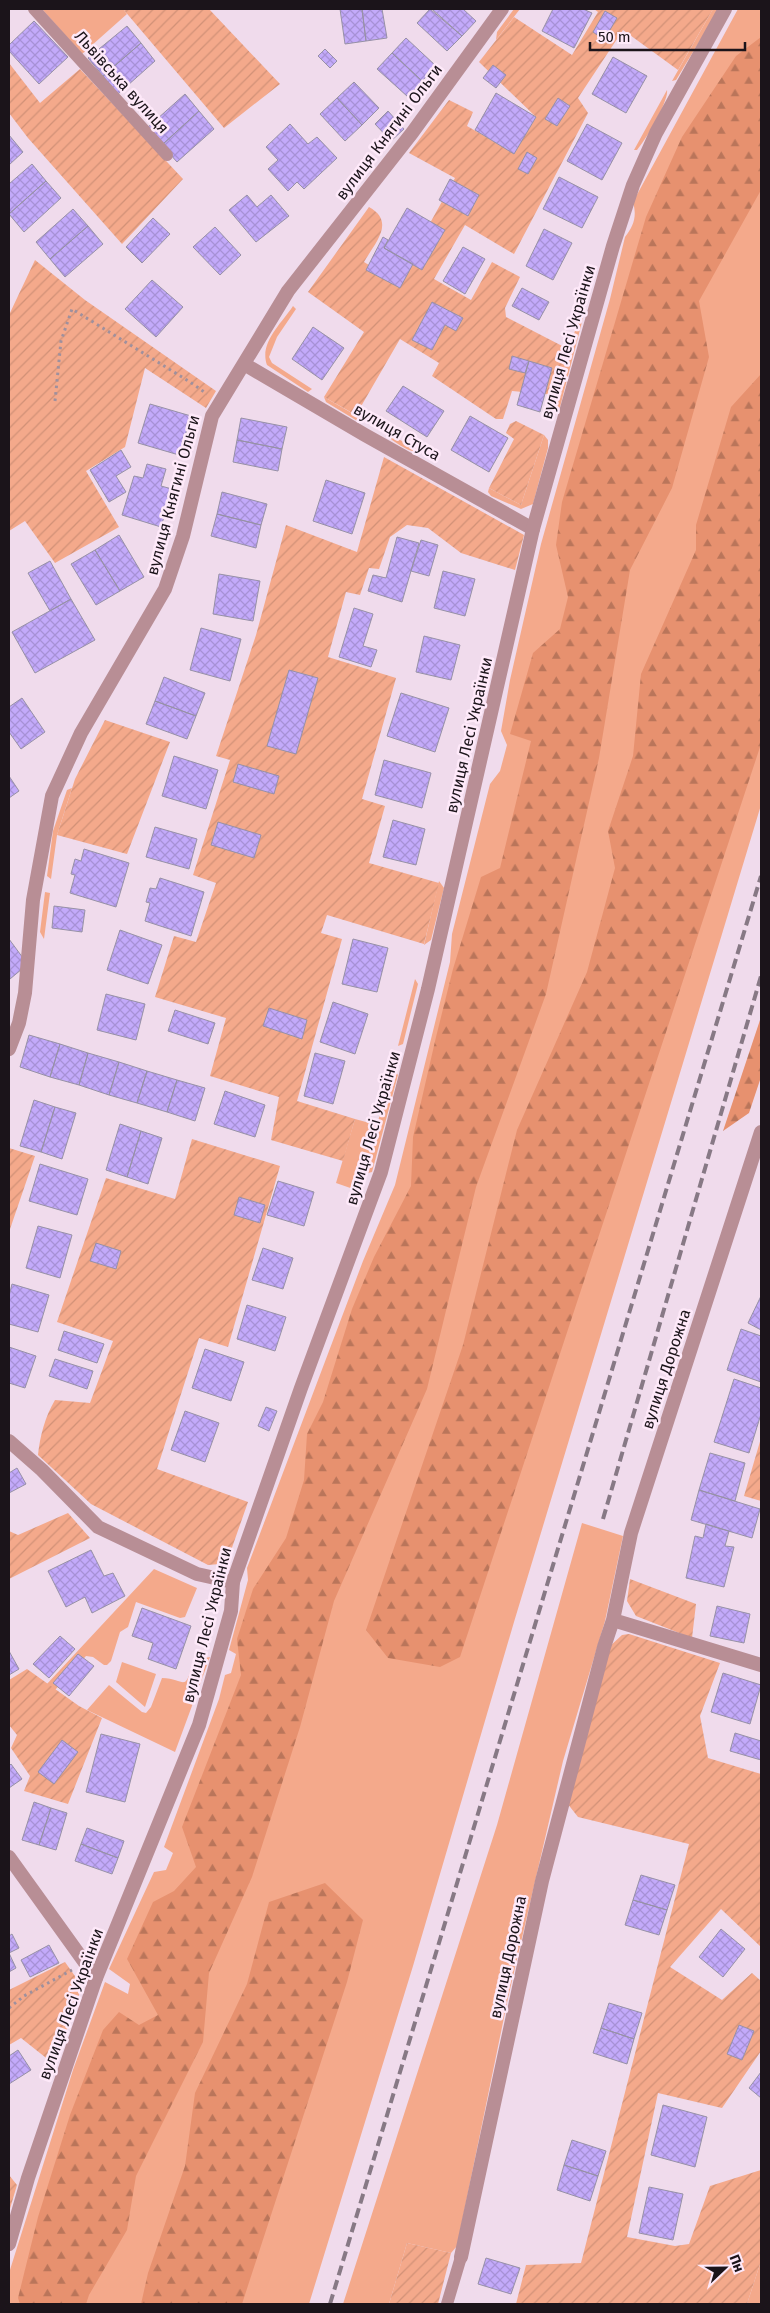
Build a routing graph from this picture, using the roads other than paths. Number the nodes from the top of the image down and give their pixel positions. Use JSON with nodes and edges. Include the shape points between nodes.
{"nodes":[{"id":1,"x":34,"y":9,"type":"edge"},
{"id":2,"x":502,"y":9,"type":"edge"},
{"id":3,"x":725,"y":9,"type":"edge"},
{"id":4,"x":167,"y":155,"type":"dead end"},
{"id":5,"x":244,"y":364,"type":"junction"},
{"id":6,"x":533,"y":529,"type":"junction"},
{"id":7,"x":9,"y":1049,"type":"edge"},
{"id":8,"x":761,"y":1132,"type":"edge"},
{"id":9,"x":9,"y":1441,"type":"edge"},
{"id":10,"x":233,"y":1582,"type":"junction"},
{"id":11,"x":614,"y":1620,"type":"junction"},
{"id":12,"x":761,"y":1665,"type":"edge"},
{"id":13,"x":9,"y":1857,"type":"edge"},
{"id":14,"x":96,"y":1978,"type":"junction"},
{"id":15,"x":9,"y":2244,"type":"edge"},
{"id":16,"x":462,"y":2257,"type":"joint"},
{"id":17,"x":447,"y":2304,"type":"edge"}],
"edges":[{"from":1,"to":4,"type":"lane","name":"Львівська вулиця"},
{"from":2,"to":5,"type":"street","name":"вулиця Княгині Ольги","via":[[412,133],[288,291]]},
{"from":3,"to":6,"type":"street","name":"вулиця Лесі Українки","via":[[656,133],[633,185]]},
{"from":5,"to":6,"type":"street","name":"вулиця Стуса"},
{"from":5,"to":7,"type":"street","name":"вулиця Княгині Ольги","via":[[212,416],[183,536],[165,590],[81,733],[52,796],[33,900],[25,993]]},
{"from":6,"to":10,"type":"street","name":"вулиця Лесі Українки","via":[[428,989],[381,1172]]},
{"from":8,"to":11,"type":"street","name":"вулиця Дорожна","via":[[631,1533]]},
{"from":9,"to":10,"type":"street","via":[[98,1527],[197,1574]]},
{"from":10,"to":14,"type":"street","name":"вулиця Лесі Українки","via":[[231,1612],[200,1725]]},
{"from":11,"to":12,"type":"street"},
{"from":11,"to":16,"type":"street","name":"вулиця Дорожна","via":[[542,1881]]},
{"from":13,"to":14,"type":"street"},
{"from":14,"to":15,"type":"street","name":"вулиця Лесі Українки"},
{"from":16,"to":17,"type":"lane","name":"вулиця Дорожна"}]}
